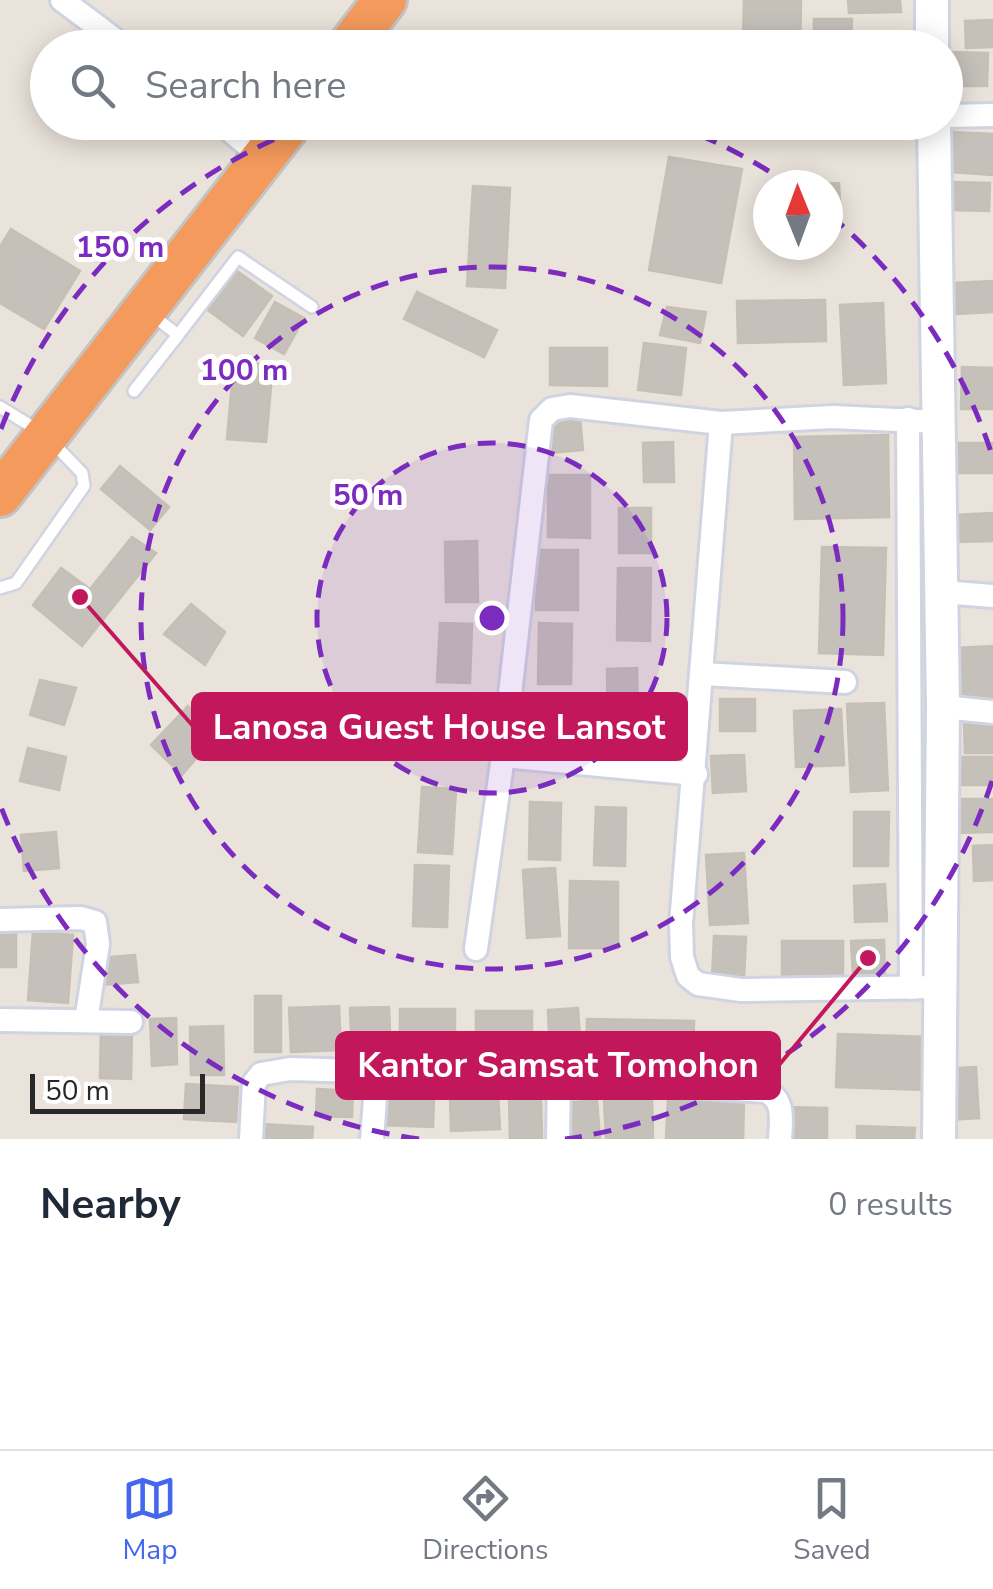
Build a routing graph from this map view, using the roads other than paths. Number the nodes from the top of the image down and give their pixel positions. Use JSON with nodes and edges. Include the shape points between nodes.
{"nodes":[{"id":1,"x":62,"y":0,"type":"edge"},
{"id":2,"x":385,"y":0,"type":"edge"},
{"id":3,"x":932,"y":0,"type":"edge"},
{"id":4,"x":102,"y":30,"type":"edge"},
{"id":5,"x":362,"y":30,"type":"edge"},
{"id":6,"x":932,"y":30,"type":"edge"},
{"id":7,"x":963,"y":116,"type":"edge"},
{"id":8,"x":993,"y":116,"type":"edge"},
{"id":9,"x":242,"y":140,"type":"edge"},
{"id":10,"x":277,"y":140,"type":"edge"},
{"id":11,"x":933,"y":140,"type":"edge"},
{"id":12,"x":263,"y":158,"type":"junction"},
{"id":13,"x":312,"y":306,"type":"dead end"},
{"id":14,"x":145,"y":309,"type":"junction"},
{"id":15,"x":178,"y":335,"type":"junction"},
{"id":16,"x":134,"y":391,"type":"dead end"},
{"id":17,"x":0,"y":406,"type":"edge"},
{"id":18,"x":924,"y":420,"type":"junction"},
{"id":19,"x":722,"y":423,"type":"junction"},
{"id":20,"x":46,"y":436,"type":"junction"},
{"id":21,"x":0,"y":495,"type":"edge"},
{"id":22,"x":0,"y":588,"type":"edge"},
{"id":23,"x":942,"y":592,"type":"junction"},
{"id":24,"x":993,"y":596,"type":"edge"},
{"id":25,"x":703,"y":674,"type":"junction"},
{"id":26,"x":845,"y":682,"type":"dead end"},
{"id":27,"x":943,"y":707,"type":"junction"},
{"id":28,"x":993,"y":712,"type":"edge"},
{"id":29,"x":503,"y":756,"type":"junction"},
{"id":30,"x":696,"y":774,"type":"junction"},
{"id":31,"x":0,"y":920,"type":"edge"},
{"id":32,"x":476,"y":949,"type":"dead end"},
{"id":33,"x":926,"y":988,"type":"junction"},
{"id":34,"x":0,"y":1020,"type":"edge"},
{"id":35,"x":86,"y":1021,"type":"junction"},
{"id":36,"x":131,"y":1022,"type":"dead end"},
{"id":37,"x":377,"y":1073,"type":"junction"},
{"id":38,"x":560,"y":1077,"type":"junction"},
{"id":39,"x":250,"y":1139,"type":"edge"},
{"id":40,"x":372,"y":1139,"type":"edge"},
{"id":41,"x":558,"y":1139,"type":"edge"},
{"id":42,"x":780,"y":1139,"type":"edge"},
{"id":43,"x":939,"y":1139,"type":"edge"}],
"edges":[{"from":1,"to":4,"type":"street"},
{"from":2,"to":5,"type":"highway"},
{"from":3,"to":6,"type":"street"},
{"from":7,"to":8,"type":"street"},
{"from":9,"to":12,"type":"street"},
{"from":10,"to":12,"type":"highway"},
{"from":11,"to":18,"type":"street"},
{"from":12,"to":14,"type":"highway"},
{"from":13,"to":15,"type":"lane","via":[[238,258]]},
{"from":14,"to":15,"type":"lane"},
{"from":14,"to":20,"type":"highway"},
{"from":15,"to":16,"type":"lane"},
{"from":17,"to":20,"type":"lane"},
{"from":18,"to":19,"type":"street","via":[[832,416]]},
{"from":18,"to":23,"type":"street"},
{"from":18,"to":33,"type":"street"},
{"from":19,"to":25,"type":"street"},
{"from":19,"to":29,"type":"street","via":[[570,406],[552,409],[541,420]]},
{"from":20,"to":21,"type":"highway"},
{"from":20,"to":22,"type":"lane","via":[[82,473],[84,486],[16,582]]},
{"from":23,"to":24,"type":"street"},
{"from":23,"to":27,"type":"street"},
{"from":25,"to":26,"type":"street"},
{"from":25,"to":30,"type":"street"},
{"from":27,"to":28,"type":"street"},
{"from":27,"to":33,"type":"street"},
{"from":29,"to":30,"type":"street"},
{"from":29,"to":32,"type":"street"},
{"from":30,"to":33,"type":"street","via":[[681,924],[688,976],[698,984],[741,990]]},
{"from":31,"to":35,"type":"street","via":[[95,922]]},
{"from":33,"to":43,"type":"street"},
{"from":34,"to":35,"type":"street"},
{"from":35,"to":36,"type":"street"},
{"from":37,"to":38,"type":"street"},
{"from":37,"to":39,"type":"street","via":[[260,1074]]},
{"from":37,"to":40,"type":"street"},
{"from":38,"to":41,"type":"street"},
{"from":38,"to":42,"type":"street","via":[[765,1091],[780,1108]]}]}
